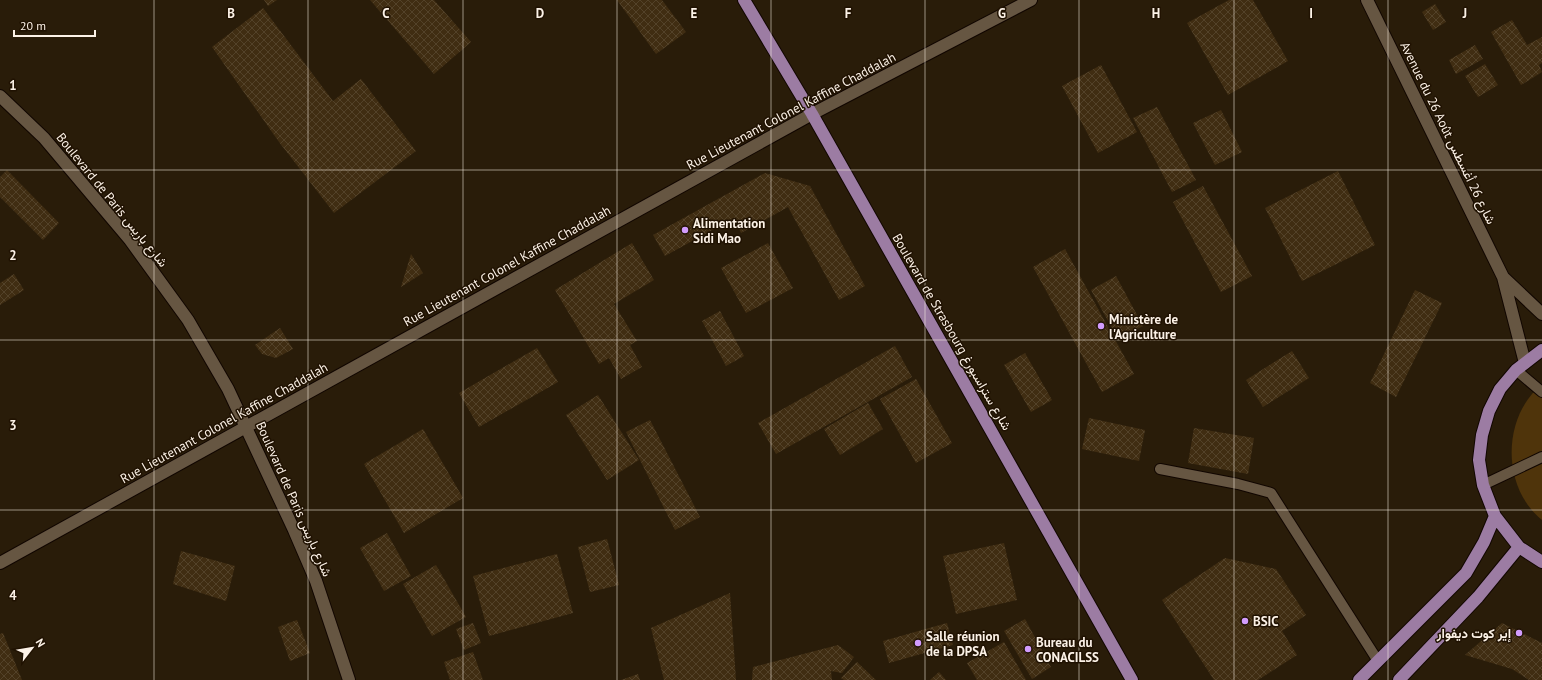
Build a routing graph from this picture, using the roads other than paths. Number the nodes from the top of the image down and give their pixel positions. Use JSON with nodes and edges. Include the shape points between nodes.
{"nodes":[{"id":1,"x":744,"y":0,"type":"edge"},
{"id":2,"x":1031,"y":0,"type":"edge"},
{"id":3,"x":1367,"y":0,"type":"edge"},
{"id":4,"x":0,"y":96,"type":"edge"},
{"id":5,"x":812,"y":114,"type":"junction"},
{"id":6,"x":1503,"y":278,"type":"junction"},
{"id":7,"x":1542,"y":314,"type":"edge"},
{"id":8,"x":1542,"y":350,"type":"edge"},
{"id":9,"x":1520,"y":366,"type":"junction"},
{"id":10,"x":1542,"y":392,"type":"edge"},
{"id":11,"x":247,"y":426,"type":"junction"},
{"id":12,"x":1542,"y":457,"type":"edge"},
{"id":13,"x":1160,"y":469,"type":"dead end"},
{"id":14,"x":1483,"y":485,"type":"junction"},
{"id":15,"x":1495,"y":516,"type":"junction"},
{"id":16,"x":1519,"y":547,"type":"junction"},
{"id":17,"x":1542,"y":562,"type":"edge"},
{"id":18,"x":0,"y":563,"type":"edge"},
{"id":19,"x":1378,"y":662,"type":"junction"},
{"id":20,"x":349,"y":680,"type":"edge"},
{"id":21,"x":1132,"y":680,"type":"edge"},
{"id":22,"x":1359,"y":680,"type":"edge"},
{"id":23,"x":1398,"y":680,"type":"edge"}],
"edges":[{"from":1,"to":5,"type":"main road","name":"Boulevard de Strasbourg شارع ستراسبورغ"},
{"from":2,"to":5,"type":"street","name":"Rue Lieutenant Colonel Kaffine Chaddalah"},
{"from":3,"to":6,"type":"street","name":"Avenue du 26 Août شارع 26 أغسطس"},
{"from":4,"to":11,"type":"street","name":"Boulevard de Paris شارع باريس","via":[[44,138],[130,240],[188,320]]},
{"from":5,"to":11,"type":"street","name":"Rue Lieutenant Colonel Kaffine Chaddalah"},
{"from":5,"to":21,"type":"main road","name":"Boulevard de Strasbourg شارع ستراسبورغ"},
{"from":6,"to":7,"type":"street","name":"Avenue du 26 Août شارع 26 أغسطس"},
{"from":6,"to":9,"type":"street","name":"Avenue du 26 Août شارع 26 أغسطس"},
{"from":8,"to":9,"type":"main road"},
{"from":9,"to":10,"type":"lane"},
{"from":9,"to":14,"type":"main road","via":[[1500,389],[1488,411],[1479,460]]},
{"from":11,"to":18,"type":"street","name":"Rue Lieutenant Colonel Kaffine Chaddalah"},
{"from":11,"to":20,"type":"street","name":"Boulevard de Paris شارع باريس","via":[[316,581]]},
{"from":12,"to":14,"type":"lane"},
{"from":13,"to":19,"type":"lane","via":[[1271,493]]},
{"from":14,"to":15,"type":"main road"},
{"from":15,"to":16,"type":"main road"},
{"from":15,"to":19,"type":"main road","via":[[1466,573]]},
{"from":16,"to":17,"type":"main road"},
{"from":16,"to":23,"type":"main road","via":[[1478,597]]},
{"from":19,"to":22,"type":"main road"}]}
